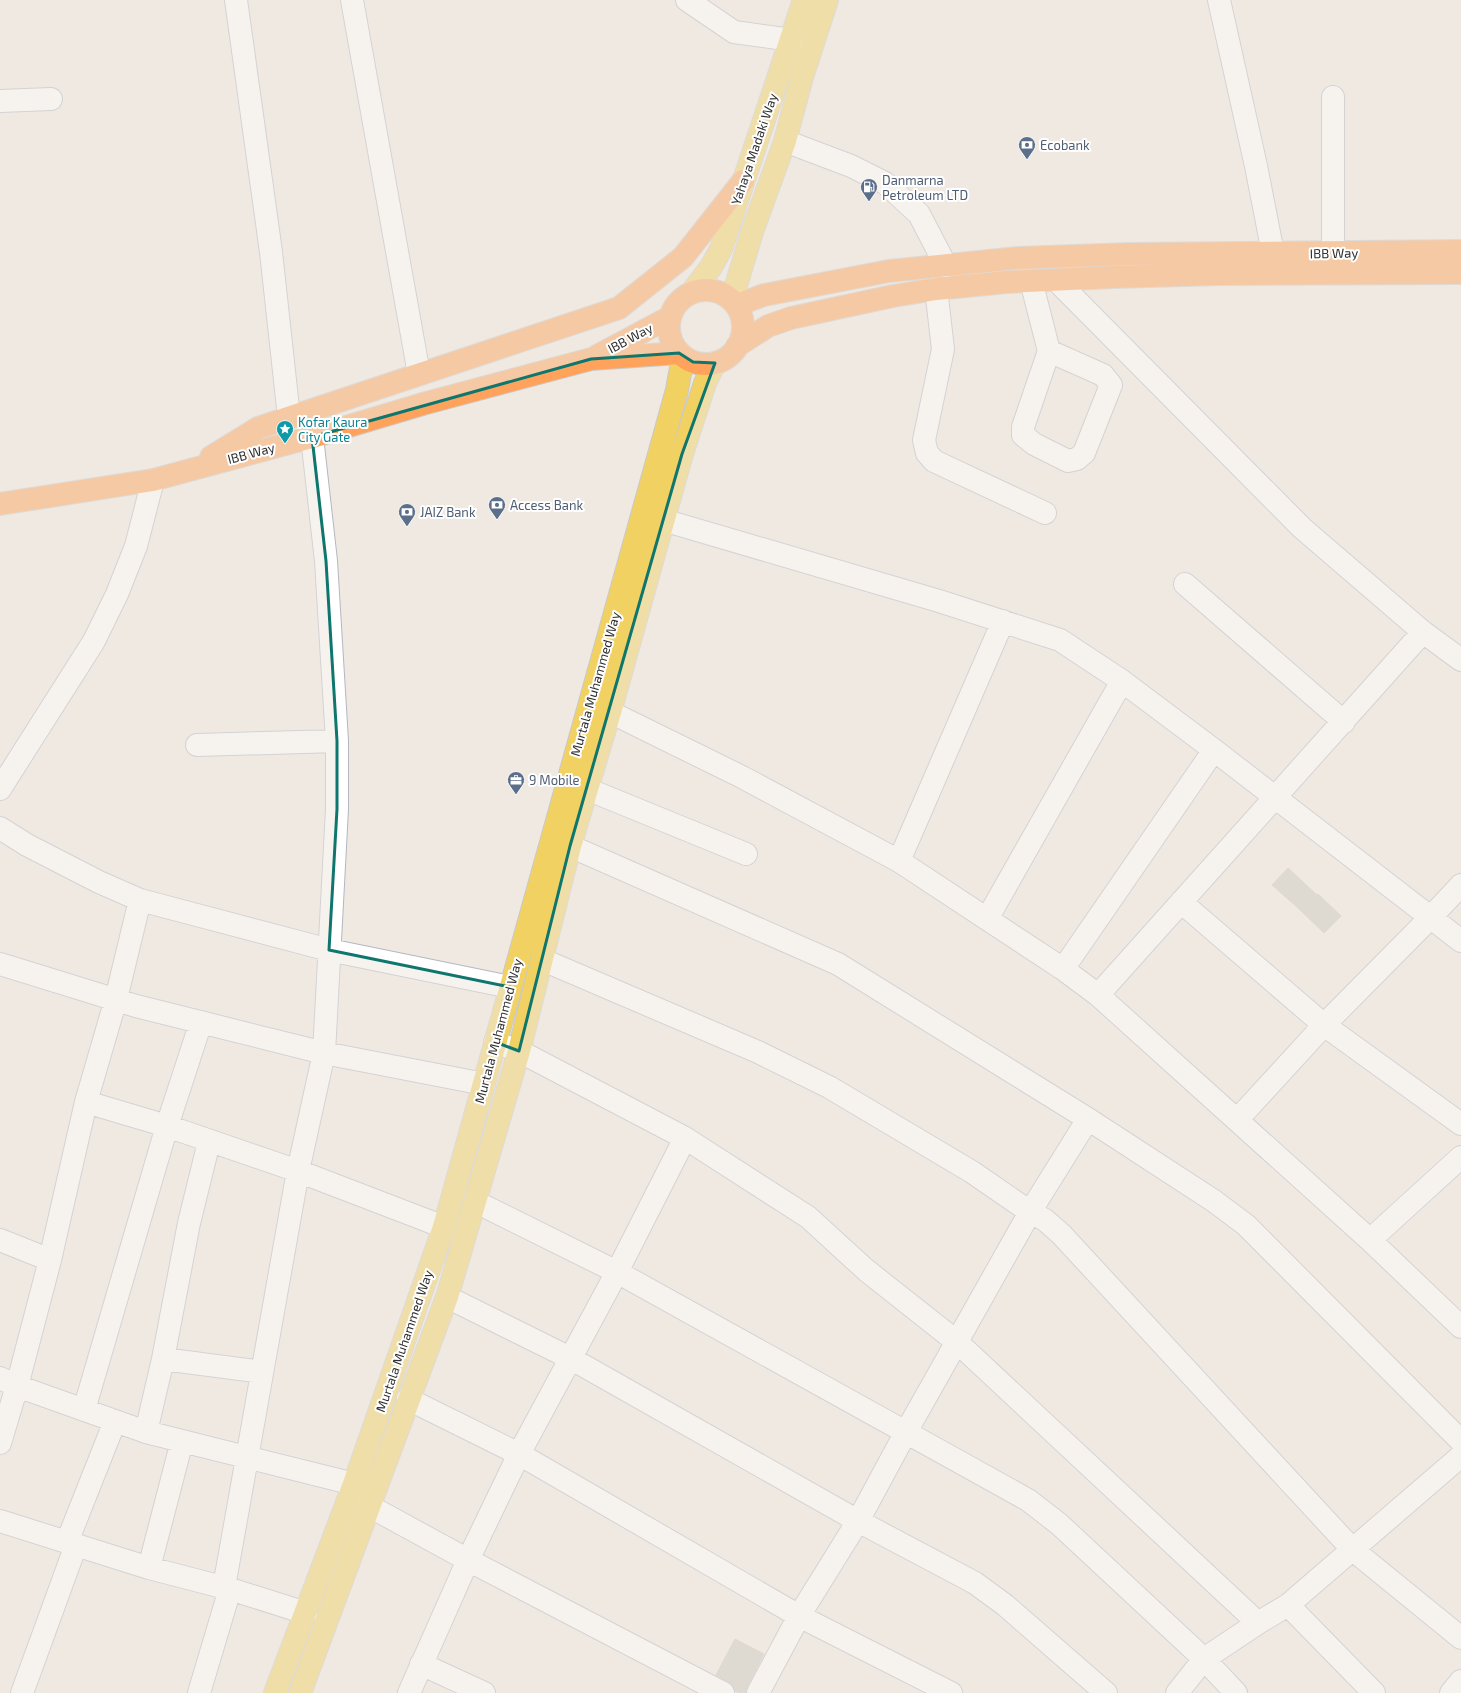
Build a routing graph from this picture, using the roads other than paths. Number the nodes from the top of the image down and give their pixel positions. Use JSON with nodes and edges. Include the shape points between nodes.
{"nodes":[{"id":1,"x":236,"y":0,"type":"edge"},
{"id":2,"x":352,"y":0,"type":"edge"},
{"id":3,"x":687,"y":0,"type":"edge"},
{"id":4,"x":804,"y":0,"type":"edge"},
{"id":5,"x":827,"y":0,"type":"edge"},
{"id":6,"x":1219,"y":0,"type":"edge"},
{"id":7,"x":792,"y":40,"type":"junction"},
{"id":8,"x":1333,"y":97,"type":"dead end"},
{"id":9,"x":51,"y":99,"type":"dead end"},
{"id":10,"x":0,"y":101,"type":"edge"},
{"id":11,"x":785,"y":141,"type":"junction"},
{"id":12,"x":743,"y":181,"type":"junction"},
{"id":13,"x":1461,"y":251,"type":"edge"},
{"id":14,"x":1273,"y":253,"type":"junction"},
{"id":15,"x":1332,"y":253,"type":"junction"},
{"id":16,"x":946,"y":266,"type":"junction"},
{"id":17,"x":1461,"y":273,"type":"edge"},
{"id":18,"x":1056,"y":280,"type":"junction"},
{"id":19,"x":1031,"y":281,"type":"junction"},
{"id":20,"x":936,"y":289,"type":"junction"},
{"id":21,"x":692,"y":292,"type":"junction"},
{"id":22,"x":734,"y":302,"type":"junction"},
{"id":23,"x":670,"y":316,"type":"junction"},
{"id":24,"x":737,"y":346,"type":"junction"},
{"id":25,"x":1049,"y":351,"type":"junction"},
{"id":26,"x":681,"y":355,"type":"junction"},
{"id":27,"x":591,"y":359,"type":"junction"},
{"id":28,"x":715,"y":363,"type":"junction"},
{"id":29,"x":419,"y":374,"type":"junction"},
{"id":30,"x":289,"y":417,"type":"junction"},
{"id":31,"x":312,"y":437,"type":"junction"},
{"id":32,"x":189,"y":470,"type":"junction"},
{"id":33,"x":153,"y":480,"type":"junction"},
{"id":34,"x":0,"y":504,"type":"edge"},
{"id":35,"x":1044,"y":513,"type":"dead end"},
{"id":36,"x":663,"y":520,"type":"junction"},
{"id":37,"x":1185,"y":584,"type":"dead end"},
{"id":38,"x":1003,"y":621,"type":"junction"},
{"id":39,"x":1423,"y":632,"type":"junction"},
{"id":40,"x":1461,"y":660,"type":"edge"},
{"id":41,"x":1122,"y":681,"type":"junction"},
{"id":42,"x":610,"y":712,"type":"junction"},
{"id":43,"x":1344,"y":722,"type":"junction"},
{"id":44,"x":337,"y":741,"type":"junction"},
{"id":45,"x":197,"y":745,"type":"dead end"},
{"id":46,"x":1214,"y":750,"type":"junction"},
{"id":47,"x":0,"y":789,"type":"edge"},
{"id":48,"x":587,"y":789,"type":"junction"},
{"id":49,"x":1275,"y":797,"type":"junction"},
{"id":50,"x":0,"y":828,"type":"edge"},
{"id":51,"x":570,"y":846,"type":"junction"},
{"id":52,"x":746,"y":854,"type":"dead end"},
{"id":53,"x":899,"y":861,"type":"junction"},
{"id":54,"x":1461,"y":885,"type":"edge"},
{"id":55,"x":140,"y":900,"type":"junction"},
{"id":56,"x":1181,"y":902,"type":"junction"},
{"id":57,"x":1431,"y":917,"type":"junction"},
{"id":58,"x":987,"y":919,"type":"junction"},
{"id":59,"x":1461,"y":941,"type":"edge"},
{"id":60,"x":329,"y":950,"type":"junction"},
{"id":61,"x":542,"y":960,"type":"junction"},
{"id":62,"x":0,"y":964,"type":"edge"},
{"id":63,"x":1063,"y":969,"type":"junction"},
{"id":64,"x":510,"y":987,"type":"junction"},
{"id":65,"x":1098,"y":995,"type":"junction"},
{"id":66,"x":116,"y":1000,"type":"junction"},
{"id":67,"x":201,"y":1022,"type":"junction"},
{"id":68,"x":1324,"y":1025,"type":"junction"},
{"id":69,"x":496,"y":1042,"type":"junction"},
{"id":70,"x":519,"y":1051,"type":"junction"},
{"id":71,"x":324,"y":1053,"type":"junction"},
{"id":72,"x":484,"y":1084,"type":"junction"},
{"id":73,"x":86,"y":1102,"type":"junction"},
{"id":74,"x":1088,"y":1119,"type":"junction"},
{"id":75,"x":1237,"y":1120,"type":"junction"},
{"id":76,"x":1461,"y":1124,"type":"edge"},
{"id":77,"x":166,"y":1126,"type":"junction"},
{"id":78,"x":685,"y":1138,"type":"junction"},
{"id":79,"x":209,"y":1142,"type":"junction"},
{"id":80,"x":1461,"y":1157,"type":"edge"},
{"id":81,"x":298,"y":1171,"type":"junction"},
{"id":82,"x":476,"y":1202,"type":"junction"},
{"id":83,"x":1030,"y":1212,"type":"junction"},
{"id":84,"x":444,"y":1227,"type":"junction"},
{"id":85,"x":0,"y":1240,"type":"edge"},
{"id":86,"x":1370,"y":1240,"type":"junction"},
{"id":87,"x":50,"y":1260,"type":"junction"},
{"id":88,"x":617,"y":1272,"type":"junction"},
{"id":89,"x":447,"y":1298,"type":"junction"},
{"id":90,"x":1461,"y":1327,"type":"edge"},
{"id":91,"x":957,"y":1342,"type":"junction"},
{"id":92,"x":570,"y":1358,"type":"junction"},
{"id":93,"x":163,"y":1359,"type":"junction"},
{"id":94,"x":262,"y":1372,"type":"junction"},
{"id":95,"x":9,"y":1382,"type":"edge"},
{"id":96,"x":408,"y":1399,"type":"junction"},
{"id":97,"x":84,"y":1410,"type":"junction"},
{"id":98,"x":115,"y":1420,"type":"junction"},
{"id":99,"x":146,"y":1432,"type":"junction"},
{"id":100,"x":906,"y":1432,"type":"junction"},
{"id":101,"x":1461,"y":1440,"type":"edge"},
{"id":102,"x":182,"y":1441,"type":"junction"},
{"id":103,"x":0,"y":1443,"type":"edge"},
{"id":104,"x":519,"y":1454,"type":"junction"},
{"id":105,"x":247,"y":1457,"type":"junction"},
{"id":106,"x":1458,"y":1466,"type":"edge"},
{"id":107,"x":354,"y":1484,"type":"junction"},
{"id":108,"x":369,"y":1506,"type":"junction"},
{"id":109,"x":0,"y":1521,"type":"edge"},
{"id":110,"x":858,"y":1522,"type":"junction"},
{"id":111,"x":72,"y":1544,"type":"junction"},
{"id":112,"x":1353,"y":1550,"type":"junction"},
{"id":113,"x":468,"y":1560,"type":"junction"},
{"id":114,"x":149,"y":1568,"type":"junction"},
{"id":115,"x":227,"y":1588,"type":"junction"},
{"id":116,"x":1288,"y":1605,"type":"junction"},
{"id":117,"x":306,"y":1613,"type":"junction"},
{"id":118,"x":799,"y":1616,"type":"junction"},
{"id":119,"x":1258,"y":1623,"type":"junction"},
{"id":120,"x":1461,"y":1638,"type":"edge"},
{"id":121,"x":1204,"y":1659,"type":"junction"},
{"id":122,"x":421,"y":1664,"type":"junction"},
{"id":123,"x":1461,"y":1681,"type":"edge"},
{"id":124,"x":22,"y":1693,"type":"edge"},
{"id":125,"x":198,"y":1693,"type":"edge"},
{"id":126,"x":275,"y":1693,"type":"edge"},
{"id":127,"x":300,"y":1693,"type":"edge"},
{"id":128,"x":409,"y":1693,"type":"edge"},
{"id":129,"x":484,"y":1693,"type":"edge"},
{"id":130,"x":723,"y":1693,"type":"edge"},
{"id":131,"x":758,"y":1693,"type":"edge"},
{"id":132,"x":950,"y":1693,"type":"edge"},
{"id":133,"x":1106,"y":1693,"type":"edge"},
{"id":134,"x":1177,"y":1693,"type":"edge"},
{"id":135,"x":1236,"y":1693,"type":"edge"},
{"id":136,"x":1374,"y":1693,"type":"edge"},
{"id":137,"x":1451,"y":1693,"type":"edge"}],
"edges":[{"from":1,"to":30,"type":"street","via":[[271,252]]},
{"from":2,"to":29,"type":"street"},
{"from":3,"to":7,"type":"street","via":[[734,32]]},
{"from":4,"to":7,"type":"main road","name":"Yahaya Madaki Way"},
{"from":5,"to":11,"type":"main road","name":"Yahaya Madaki Way"},
{"from":6,"to":14,"type":"street"},
{"from":7,"to":12,"type":"main road","name":"Yahaya Madaki Way"},
{"from":8,"to":15,"type":"street"},
{"from":9,"to":10,"type":"street"},
{"from":11,"to":16,"type":"street","via":[[851,166],[885,183],[919,214]]},
{"from":11,"to":22,"type":"main road","name":"Yahaya Madaki Way","via":[[752,232]]},
{"from":12,"to":21,"type":"main road","name":"Yahaya Madaki Way","via":[[721,250]]},
{"from":12,"to":29,"type":"highway","via":[[683,257],[619,308]]},
{"from":13,"to":15,"type":"highway","name":"IBB Way"},
{"from":14,"to":15,"type":"highway","name":"IBB Way"},
{"from":14,"to":16,"type":"highway","name":"IBB Way","via":[[1018,258]]},
{"from":16,"to":22,"type":"highway","name":"IBB Way","via":[[888,271]]},
{"from":17,"to":18,"type":"highway","via":[[1220,274]]},
{"from":18,"to":19,"type":"highway"},
{"from":18,"to":39,"type":"street","via":[[1302,528]]},
{"from":19,"to":20,"type":"highway"},
{"from":19,"to":25,"type":"street"},
{"from":20,"to":24,"type":"highway","via":[[791,318],[768,326]]},
{"from":20,"to":35,"type":"street","via":[[943,349],[924,440],[928,453],[934,462]]},
{"from":21,"to":22,"type":"highway","via":[[717,291]]},
{"from":21,"to":23,"type":"highway","via":[[683,297]]},
{"from":22,"to":24,"type":"highway","via":[[742,318],[743,328]]},
{"from":23,"to":26,"type":"highway","via":[[668,330],[671,342]]},
{"from":23,"to":27,"type":"highway","name":"IBB Way"},
{"from":24,"to":28,"type":"highway","via":[[728,357]]},
{"from":25,"to":25,"type":"street","via":[[1023,427],[1023,435],[1034,444],[1068,461],[1077,459],[1084,453],[1111,385],[1103,375]]},
{"from":26,"to":27,"type":"highway","name":"IBB Way"},
{"from":26,"to":28,"type":"highway","via":[[698,363]]},
{"from":26,"to":64,"type":"main road","name":"Murtala Muhammed Way","via":[[677,390]]},
{"from":27,"to":31,"type":"highway","name":"IBB Way","via":[[426,403]]},
{"from":28,"to":36,"type":"main road","name":"Murtala Muhammed Way","via":[[694,415]]},
{"from":29,"to":30,"type":"highway"},
{"from":30,"to":32,"type":"highway","via":[[258,428]]},
{"from":31,"to":32,"type":"highway","name":"IBB Way"},
{"from":31,"to":44,"type":"street","via":[[326,560]]},
{"from":32,"to":33,"type":"highway","name":"IBB Way"},
{"from":33,"to":34,"type":"highway","name":"IBB Way"},
{"from":33,"to":47,"type":"street","via":[[136,546],[117,594],[94,641]]},
{"from":36,"to":38,"type":"street"},
{"from":36,"to":42,"type":"main road","name":"Murtala Muhammed Way"},
{"from":37,"to":43,"type":"street"},
{"from":38,"to":41,"type":"street","via":[[1060,640]]},
{"from":38,"to":53,"type":"street"},
{"from":39,"to":40,"type":"street"},
{"from":39,"to":43,"type":"street"},
{"from":41,"to":46,"type":"street"},
{"from":41,"to":58,"type":"street"},
{"from":42,"to":48,"type":"main road","name":"Murtala Muhammed Way"},
{"from":42,"to":53,"type":"street","via":[[742,777]]},
{"from":43,"to":49,"type":"street"},
{"from":44,"to":45,"type":"street"},
{"from":44,"to":60,"type":"street","via":[[337,809]]},
{"from":46,"to":49,"type":"street"},
{"from":46,"to":63,"type":"street"},
{"from":48,"to":51,"type":"main road","name":"Murtala Muhammed Way"},
{"from":48,"to":52,"type":"street"},
{"from":49,"to":56,"type":"street"},
{"from":49,"to":57,"type":"street"},
{"from":50,"to":55,"type":"street","via":[[27,845]]},
{"from":51,"to":61,"type":"main road","name":"Murtala Muhammed Way"},
{"from":51,"to":74,"type":"street","via":[[838,964]]},
{"from":53,"to":58,"type":"street"},
{"from":54,"to":57,"type":"street"},
{"from":55,"to":60,"type":"street"},
{"from":55,"to":66,"type":"street"},
{"from":56,"to":65,"type":"street"},
{"from":56,"to":68,"type":"street"},
{"from":57,"to":59,"type":"street"},
{"from":57,"to":68,"type":"street"},
{"from":58,"to":63,"type":"street"},
{"from":60,"to":64,"type":"street"},
{"from":60,"to":71,"type":"street"},
{"from":61,"to":70,"type":"main road","name":"Murtala Muhammed Way"},
{"from":61,"to":83,"type":"street","via":[[758,1052],[829,1087],[966,1168]]},
{"from":62,"to":66,"type":"street"},
{"from":63,"to":65,"type":"street"},
{"from":64,"to":69,"type":"main road","name":"Murtala Muhammed Way"},
{"from":65,"to":75,"type":"street"},
{"from":66,"to":67,"type":"street"},
{"from":66,"to":73,"type":"street"},
{"from":67,"to":71,"type":"street"},
{"from":67,"to":77,"type":"street"},
{"from":68,"to":75,"type":"street"},
{"from":68,"to":76,"type":"street"},
{"from":69,"to":70,"type":"street"},
{"from":69,"to":72,"type":"main road","name":"Murtala Muhammed Way"},
{"from":70,"to":78,"type":"street"},
{"from":70,"to":82,"type":"main road","name":"Murtala Muhammed Way"},
{"from":71,"to":72,"type":"street"},
{"from":71,"to":81,"type":"street"},
{"from":72,"to":84,"type":"main road","name":"Murtala Muhammed Way"},
{"from":73,"to":77,"type":"street"},
{"from":73,"to":87,"type":"street"},
{"from":74,"to":83,"type":"street"},
{"from":74,"to":101,"type":"street","via":[[1214,1201],[1246,1225]]},
{"from":75,"to":86,"type":"street"},
{"from":77,"to":79,"type":"street"},
{"from":77,"to":97,"type":"street"},
{"from":78,"to":88,"type":"street"},
{"from":78,"to":91,"type":"street","via":[[808,1216],[866,1270]]},
{"from":79,"to":81,"type":"street"},
{"from":79,"to":93,"type":"street","via":[[189,1223]]},
{"from":80,"to":86,"type":"street"},
{"from":81,"to":84,"type":"street"},
{"from":81,"to":94,"type":"street"},
{"from":82,"to":88,"type":"street"},
{"from":82,"to":89,"type":"main road","name":"Murtala Muhammed Way"},
{"from":83,"to":91,"type":"street"},
{"from":83,"to":112,"type":"street","via":[[1045,1220],[1061,1234]]},
{"from":84,"to":107,"type":"main road","name":"Murtala Muhammed Way"},
{"from":85,"to":87,"type":"street"},
{"from":86,"to":90,"type":"street"},
{"from":87,"to":95,"type":"street"},
{"from":88,"to":92,"type":"street"},
{"from":88,"to":100,"type":"street"},
{"from":89,"to":92,"type":"street"},
{"from":89,"to":96,"type":"main road","name":"Murtala Muhammed Way"},
{"from":91,"to":100,"type":"street"},
{"from":91,"to":119,"type":"street"},
{"from":92,"to":104,"type":"street"},
{"from":92,"to":110,"type":"street"},
{"from":93,"to":94,"type":"street"},
{"from":93,"to":99,"type":"street"},
{"from":94,"to":105,"type":"street"},
{"from":95,"to":97,"type":"street"},
{"from":95,"to":103,"type":"street"},
{"from":96,"to":104,"type":"street"},
{"from":96,"to":108,"type":"main road","name":"Murtala Muhammed Way"},
{"from":97,"to":98,"type":"street"},
{"from":98,"to":99,"type":"street"},
{"from":98,"to":111,"type":"street"},
{"from":99,"to":102,"type":"street"},
{"from":100,"to":110,"type":"street"},
{"from":100,"to":121,"type":"street","via":[[1028,1500],[1059,1524]]},
{"from":102,"to":105,"type":"street"},
{"from":102,"to":114,"type":"street"},
{"from":104,"to":113,"type":"street"},
{"from":104,"to":118,"type":"street"},
{"from":105,"to":107,"type":"street"},
{"from":105,"to":115,"type":"street"},
{"from":106,"to":112,"type":"street"},
{"from":107,"to":117,"type":"main road","name":"Murtala Muhammed Way"},
{"from":108,"to":113,"type":"street"},
{"from":108,"to":127,"type":"main road","name":"Murtala Muhammed Way"},
{"from":109,"to":111,"type":"street"},
{"from":110,"to":118,"type":"street"},
{"from":110,"to":133,"type":"street","via":[[975,1583],[1005,1605]]},
{"from":111,"to":114,"type":"street"},
{"from":111,"to":124,"type":"street"},
{"from":112,"to":116,"type":"street"},
{"from":112,"to":120,"type":"street"},
{"from":113,"to":122,"type":"street"},
{"from":113,"to":130,"type":"street"},
{"from":114,"to":115,"type":"street"},
{"from":115,"to":117,"type":"street"},
{"from":115,"to":125,"type":"street"},
{"from":116,"to":119,"type":"street"},
{"from":116,"to":136,"type":"street"},
{"from":117,"to":126,"type":"main road","name":"Murtala Muhammed Way"},
{"from":118,"to":131,"type":"street"},
{"from":118,"to":132,"type":"street"},
{"from":119,"to":121,"type":"street"},
{"from":121,"to":134,"type":"street"},
{"from":121,"to":135,"type":"street"},
{"from":122,"to":128,"type":"street"},
{"from":122,"to":129,"type":"street"},
{"from":123,"to":137,"type":"street"}]}
